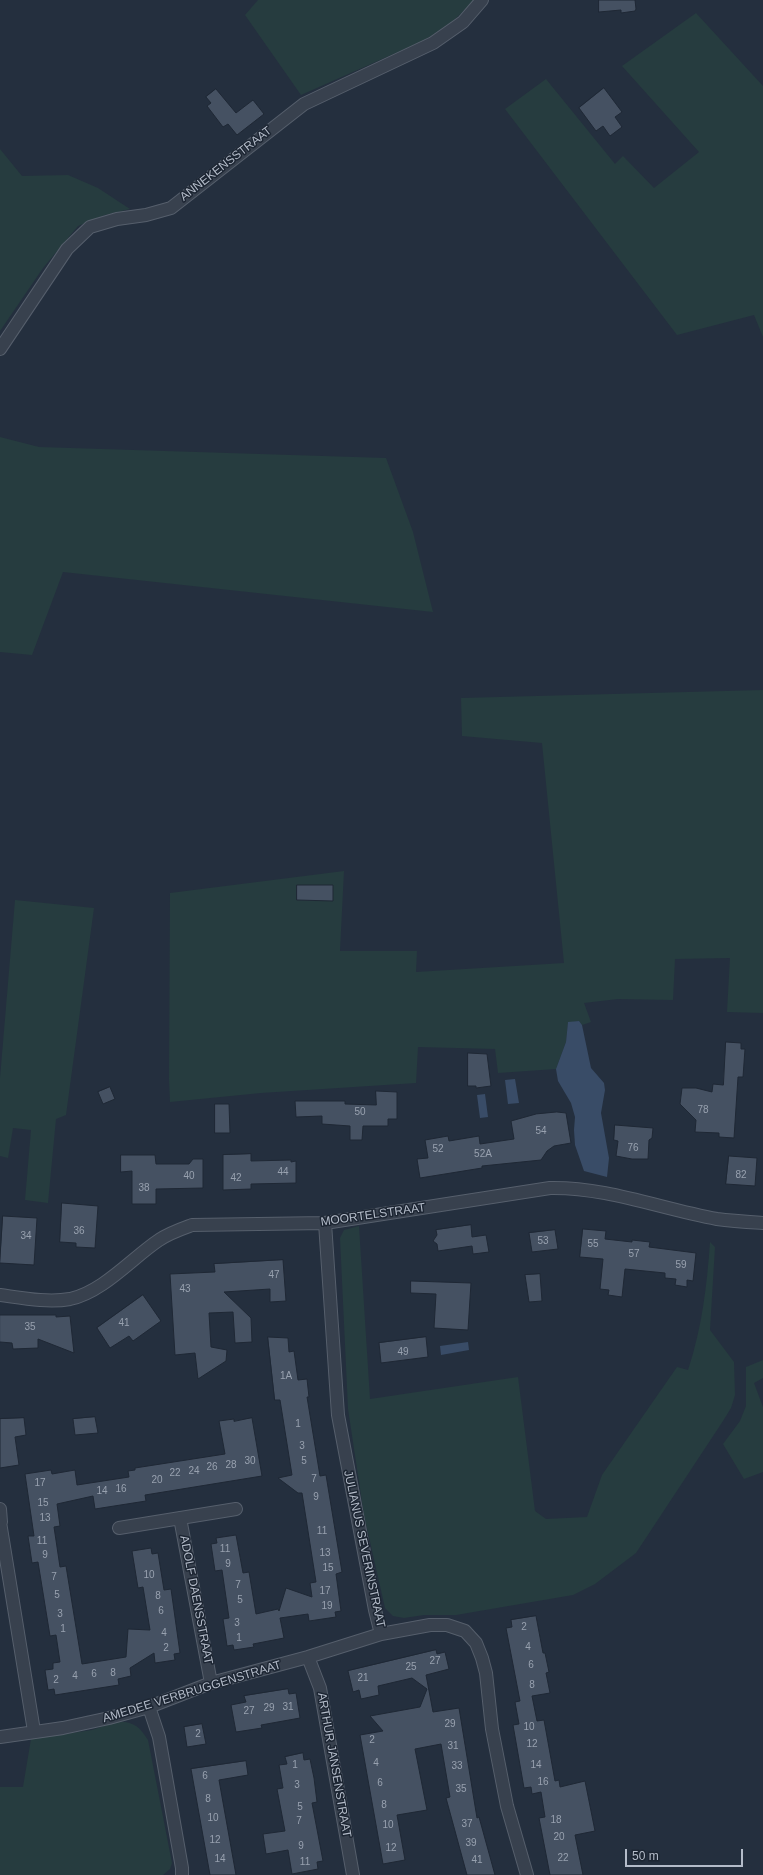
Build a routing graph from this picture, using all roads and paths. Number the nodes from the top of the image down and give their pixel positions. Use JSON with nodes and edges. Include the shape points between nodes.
{"nodes":[{"id":1,"x":482,"y":0,"type":"edge"},
{"id":2,"x":0,"y":349,"type":"edge"},
{"id":3,"x":325,"y":1223,"type":"junction"},
{"id":4,"x":763,"y":1223,"type":"edge"},
{"id":5,"x":0,"y":1295,"type":"edge"},
{"id":6,"x":0,"y":1509,"type":"edge"},
{"id":7,"x":236,"y":1509,"type":"dead end"},
{"id":8,"x":180,"y":1518,"type":"junction"},
{"id":9,"x":1,"y":1522,"type":"edge"},
{"id":10,"x":119,"y":1528,"type":"dead end"},
{"id":11,"x":381,"y":1634,"type":"junction"},
{"id":12,"x":308,"y":1657,"type":"junction"},
{"id":13,"x":211,"y":1683,"type":"junction"},
{"id":14,"x":149,"y":1707,"type":"junction"},
{"id":15,"x":34,"y":1731,"type":"junction"},
{"id":16,"x":0,"y":1737,"type":"edge"},
{"id":17,"x":182,"y":1875,"type":"edge"},
{"id":18,"x":353,"y":1875,"type":"edge"},
{"id":19,"x":527,"y":1875,"type":"edge"}],
"edges":[{"from":1,"to":2,"type":"street","name":"ANNEKENSSTRAAT","via":[[463,22],[433,43],[304,104],[171,208],[90,227],[67,249]]},
{"from":3,"to":4,"type":"street","name":"MOORTELSTRAAT","via":[[550,1188],[571,1188],[595,1190],[718,1219]]},
{"from":3,"to":5,"type":"street","name":"MOORTELSTRAAT","via":[[192,1225],[159,1240],[85,1295],[52,1300]]},
{"from":3,"to":11,"type":"street","name":"JULIANUS SEVERINSTRAAT","via":[[338,1415]]},
{"from":6,"to":9,"type":"street"},
{"from":7,"to":8,"type":"street","name":"ADOLF DAENSSTRAAT"},
{"from":8,"to":10,"type":"street","name":"ADOLF DAENSSTRAAT"},
{"from":8,"to":13,"type":"street","name":"ADOLF DAENSSTRAAT"},
{"from":9,"to":15,"type":"street"},
{"from":11,"to":12,"type":"street","name":"AMEDEE VERBRUGGENSTRAAT"},
{"from":11,"to":19,"type":"street","name":"JULIANUS SEVERINSTRAAT","via":[[430,1625],[447,1625],[465,1631],[476,1643],[486,1673],[492,1730],[508,1806]]},
{"from":12,"to":13,"type":"street","name":"AMEDEE VERBRUGGENSTRAAT"},
{"from":12,"to":18,"type":"street","name":"ARTHUR JANSENSTRAAT","via":[[320,1688]]},
{"from":13,"to":14,"type":"street","name":"AMEDEE VERBRUGGENSTRAAT"},
{"from":14,"to":15,"type":"street","name":"AMEDEE VERBRUGGENSTRAAT","via":[[63,1728]]},
{"from":14,"to":17,"type":"street","via":[[159,1737]]},
{"from":15,"to":16,"type":"street","name":"AMEDEE VERBRUGGENSTRAAT"}]}
